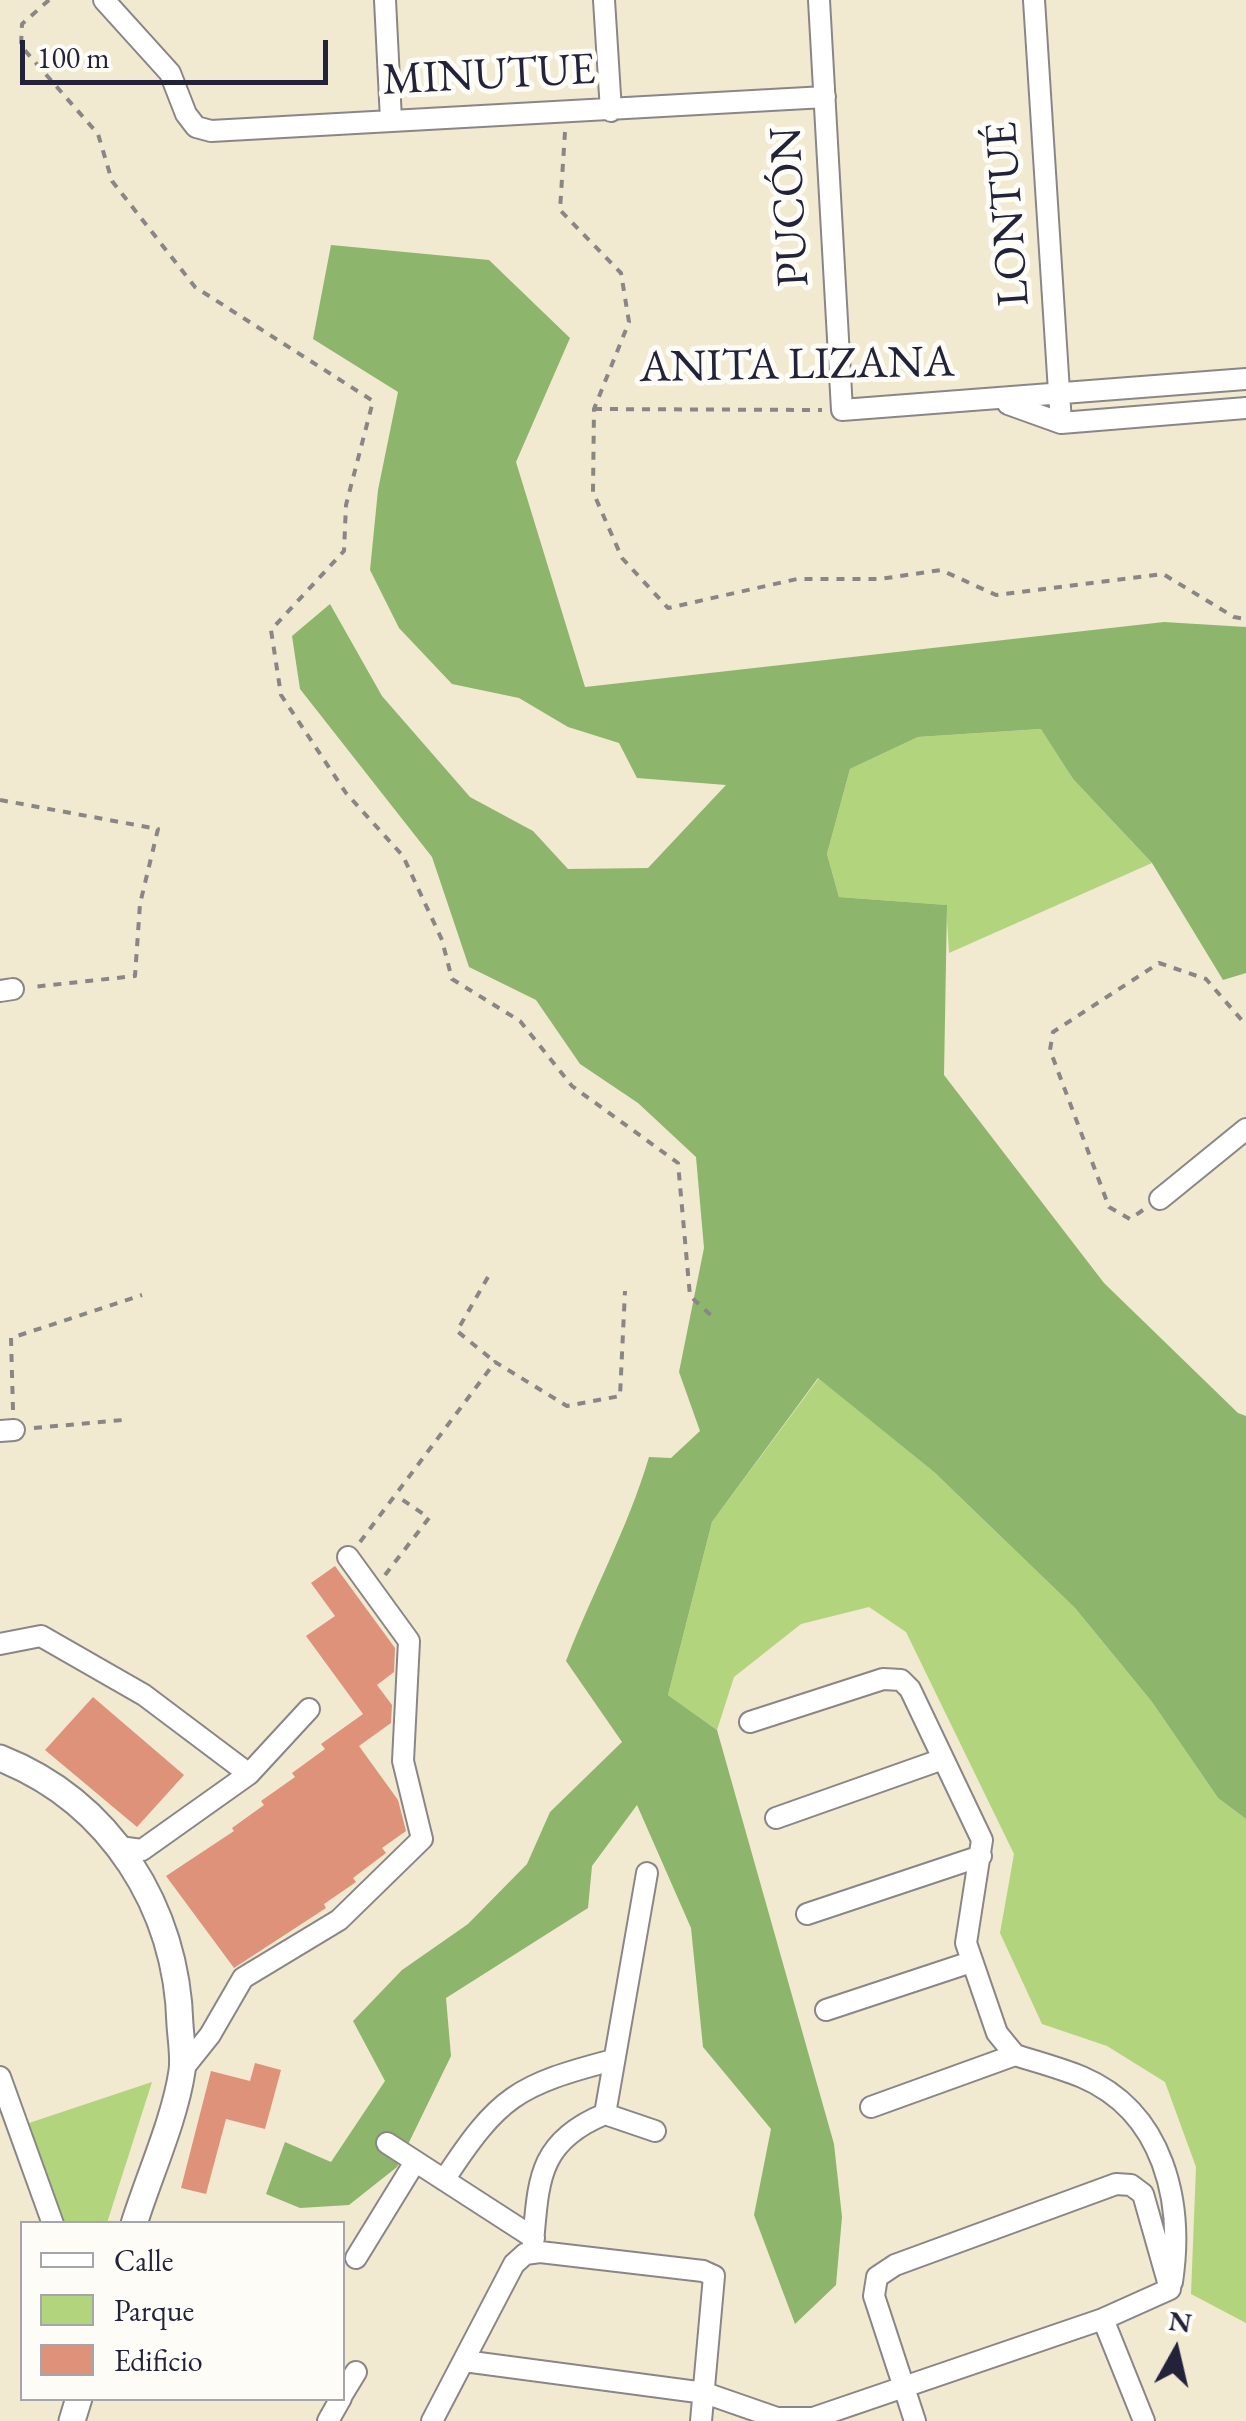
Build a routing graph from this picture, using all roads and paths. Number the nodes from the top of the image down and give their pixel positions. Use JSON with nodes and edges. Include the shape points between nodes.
{"nodes":[{"id":1,"x":49,"y":0,"type":"edge"},
{"id":2,"x":104,"y":0,"type":"edge"},
{"id":3,"x":385,"y":0,"type":"edge"},
{"id":4,"x":604,"y":0,"type":"edge"},
{"id":5,"x":819,"y":0,"type":"edge"},
{"id":6,"x":1034,"y":0,"type":"edge"},
{"id":7,"x":825,"y":97,"type":"junction"},
{"id":8,"x":611,"y":111,"type":"junction"},
{"id":9,"x":566,"y":112,"type":"junction"},
{"id":10,"x":392,"y":120,"type":"junction"},
{"id":11,"x":1246,"y":380,"type":"edge"},
{"id":12,"x":1061,"y":396,"type":"junction"},
{"id":13,"x":1002,"y":401,"type":"junction"},
{"id":14,"x":1246,"y":408,"type":"edge"},
{"id":15,"x":594,"y":409,"type":"junction"},
{"id":16,"x":842,"y":410,"type":"junction"},
{"id":17,"x":1061,"y":423,"type":"junction"},
{"id":18,"x":1246,"y":619,"type":"edge"},
{"id":19,"x":0,"y":800,"type":"edge"},
{"id":20,"x":6,"y":990,"type":"edge"},
{"id":21,"x":1246,"y":1025,"type":"edge"},
{"id":22,"x":1246,"y":1129,"type":"edge"},
{"id":23,"x":1160,"y":1199,"type":"dead end"},
{"id":24,"x":1130,"y":1219,"type":"dead end"},
{"id":25,"x":488,"y":1277,"type":"dead end"},
{"id":26,"x":624,"y":1292,"type":"dead end"},
{"id":27,"x":142,"y":1295,"type":"dead end"},
{"id":28,"x":715,"y":1319,"type":"dead end"},
{"id":29,"x":495,"y":1362,"type":"junction"},
{"id":30,"x":123,"y":1420,"type":"dead end"},
{"id":31,"x":7,"y":1430,"type":"edge"},
{"id":32,"x":396,"y":1494,"type":"junction"},
{"id":33,"x":348,"y":1558,"type":"joint"},
{"id":34,"x":373,"y":1591,"type":"junction"},
{"id":35,"x":0,"y":1644,"type":"edge"},
{"id":36,"x":308,"y":1709,"type":"dead end"},
{"id":37,"x":750,"y":1722,"type":"dead end"},
{"id":38,"x":0,"y":1758,"type":"edge"},
{"id":39,"x":943,"y":1760,"type":"junction"},
{"id":40,"x":249,"y":1774,"type":"junction"},
{"id":41,"x":776,"y":1818,"type":"dead end"},
{"id":42,"x":119,"y":1846,"type":"junction"},
{"id":43,"x":981,"y":1856,"type":"junction"},
{"id":44,"x":647,"y":1874,"type":"dead end"},
{"id":45,"x":807,"y":1914,"type":"dead end"},
{"id":46,"x":970,"y":1962,"type":"junction"},
{"id":47,"x":826,"y":2010,"type":"dead end"},
{"id":48,"x":1014,"y":2055,"type":"junction"},
{"id":49,"x":613,"y":2060,"type":"junction"},
{"id":50,"x":182,"y":2070,"type":"junction"},
{"id":51,"x":0,"y":2077,"type":"edge"},
{"id":52,"x":871,"y":2107,"type":"dead end"},
{"id":53,"x":605,"y":2114,"type":"junction"},
{"id":54,"x":654,"y":2130,"type":"dead end"},
{"id":55,"x":387,"y":2144,"type":"dead end"},
{"id":56,"x":415,"y":2162,"type":"junction"},
{"id":57,"x":444,"y":2180,"type":"junction"},
{"id":58,"x":52,"y":2221,"type":"edge"},
{"id":59,"x":135,"y":2221,"type":"edge"},
{"id":60,"x":530,"y":2249,"type":"junction"},
{"id":61,"x":356,"y":2258,"type":"dead end"},
{"id":62,"x":1170,"y":2289,"type":"junction"},
{"id":63,"x":1103,"y":2319,"type":"junction"},
{"id":64,"x":464,"y":2360,"type":"junction"},
{"id":65,"x":356,"y":2372,"type":"dead end"},
{"id":66,"x":904,"y":2390,"type":"junction"},
{"id":67,"x":345,"y":2392,"type":"edge"},
{"id":68,"x":705,"y":2393,"type":"junction"},
{"id":69,"x":432,"y":2421,"type":"edge"},
{"id":70,"x":701,"y":2421,"type":"edge"},
{"id":71,"x":915,"y":2421,"type":"edge"},
{"id":72,"x":1144,"y":2421,"type":"edge"}],
"edges":[{"from":1,"to":28,"type":"path","via":[[22,24],[21,46],[98,134],[112,182],[195,288],[373,401],[346,505],[344,551],[271,630],[281,695],[346,793],[403,856],[442,940],[452,979],[520,1020],[572,1086],[678,1163],[690,1296]]},
{"from":2,"to":10,"type":"street","name":"MINUTUE","via":[[170,73],[196,126],[211,131]]},
{"from":3,"to":10,"type":"street"},
{"from":4,"to":8,"type":"street"},
{"from":5,"to":7,"type":"street","name":"PUCÓN"},
{"from":6,"to":12,"type":"street","name":"LONTUÉ"},
{"from":7,"to":8,"type":"street","name":"MINUTUE"},
{"from":7,"to":16,"type":"street","name":"PUCÓN"},
{"from":8,"to":9,"type":"street","name":"MINUTUE"},
{"from":9,"to":10,"type":"street","name":"MINUTUE"},
{"from":9,"to":15,"type":"path","via":[[560,210],[622,274],[630,322]]},
{"from":11,"to":12,"type":"street","name":"ANITA LIZANA"},
{"from":12,"to":13,"type":"street","name":"ANITA LIZANA"},
{"from":12,"to":17,"type":"street","name":"LONTUÉ"},
{"from":13,"to":16,"type":"street","name":"ANITA LIZANA"},
{"from":13,"to":17,"type":"street","name":"ANITA LIZANA"},
{"from":14,"to":17,"type":"street","name":"ANITA LIZANA"},
{"from":15,"to":16,"type":"path","name":"ANITA LIZANA"},
{"from":15,"to":18,"type":"path","via":[[593,492],[622,558],[668,608],[797,579],[880,579],[941,570],[996,595],[1163,574]]},
{"from":19,"to":20,"type":"path","via":[[158,829],[140,904],[135,976]]},
{"from":21,"to":24,"type":"path","via":[[1206,980],[1159,964],[1053,1032],[1050,1050],[1109,1207]]},
{"from":22,"to":23,"type":"street"},
{"from":25,"to":29,"type":"path","via":[[456,1331]]},
{"from":26,"to":29,"type":"path","via":[[620,1396],[568,1406]]},
{"from":27,"to":31,"type":"path","via":[[10,1338]]},
{"from":29,"to":32,"type":"path"},
{"from":30,"to":31,"type":"path"},
{"from":32,"to":33,"type":"path"},
{"from":32,"to":34,"type":"path","via":[[428,1518]]},
{"from":33,"to":34,"type":"street"},
{"from":34,"to":50,"type":"street","via":[[409,1641],[403,1761],[422,1839],[339,1920],[243,1978]]},
{"from":35,"to":40,"type":"street","via":[[40,1636],[144,1694]]},
{"from":36,"to":40,"type":"street"},
{"from":37,"to":39,"type":"street","via":[[883,1679],[901,1680]]},
{"from":38,"to":42,"type":"street","via":[[58,1789]]},
{"from":39,"to":41,"type":"street"},
{"from":39,"to":43,"type":"street","via":[[982,1840]]},
{"from":40,"to":42,"type":"street","via":[[142,1850]]},
{"from":42,"to":50,"type":"street","via":[[150,1894],[170,1946]]},
{"from":43,"to":45,"type":"street"},
{"from":43,"to":46,"type":"street","via":[[966,1943]]},
{"from":44,"to":49,"type":"street"},
{"from":46,"to":47,"type":"street"},
{"from":46,"to":48,"type":"street","via":[[997,2033]]},
{"from":48,"to":52,"type":"street"},
{"from":48,"to":62,"type":"street","via":[[1083,2078],[1116,2097],[1159,2148],[1178,2244]]},
{"from":49,"to":53,"type":"street"},
{"from":49,"to":57,"type":"street","via":[[526,2086],[490,2116]]},
{"from":50,"to":59,"type":"street"},
{"from":51,"to":58,"type":"street"},
{"from":53,"to":54,"type":"street"},
{"from":53,"to":60,"type":"street","via":[[574,2126],[545,2160]]},
{"from":55,"to":56,"type":"street"},
{"from":56,"to":57,"type":"street"},
{"from":56,"to":61,"type":"street"},
{"from":57,"to":60,"type":"street"},
{"from":60,"to":64,"type":"street","via":[[514,2264]]},
{"from":60,"to":68,"type":"street","via":[[714,2276]]},
{"from":62,"to":63,"type":"street"},
{"from":62,"to":66,"type":"street","via":[[1143,2194],[1132,2185],[1116,2184],[894,2265],[877,2277],[874,2296]]},
{"from":63,"to":66,"type":"street"},
{"from":63,"to":72,"type":"street"},
{"from":64,"to":68,"type":"street"},
{"from":64,"to":69,"type":"street"},
{"from":65,"to":67,"type":"street"},
{"from":66,"to":68,"type":"street","via":[[813,2418],[778,2418]]},
{"from":66,"to":71,"type":"street"},
{"from":68,"to":70,"type":"street"}]}
